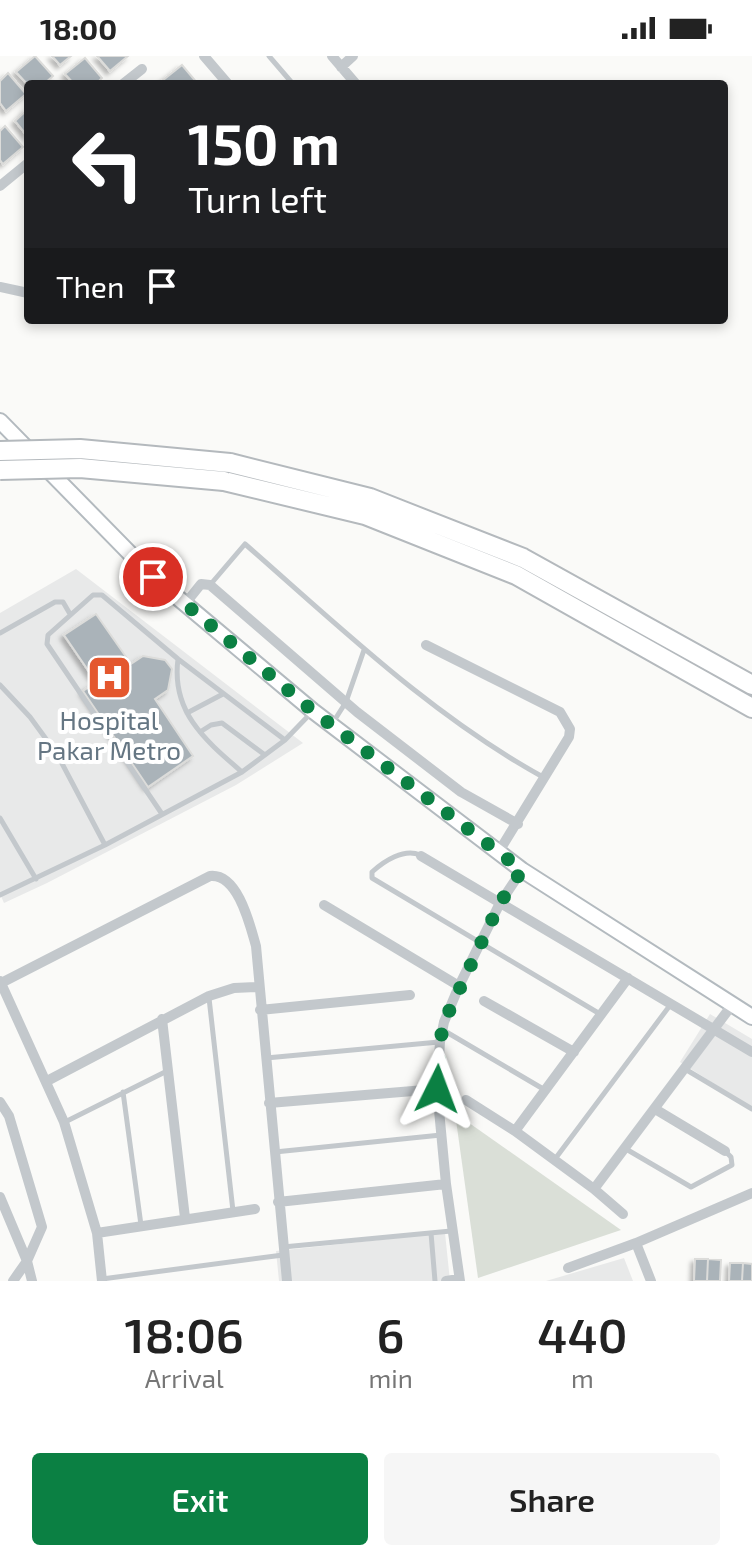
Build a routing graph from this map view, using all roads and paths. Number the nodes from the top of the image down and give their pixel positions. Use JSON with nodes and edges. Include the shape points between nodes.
{"nodes":[{"id":1,"x":204,"y":56,"type":"edge"},
{"id":2,"x":269,"y":56,"type":"edge"},
{"id":3,"x":332,"y":56,"type":"edge"},
{"id":4,"x":353,"y":56,"type":"edge"},
{"id":5,"x":341,"y":67,"type":"junction"},
{"id":6,"x":142,"y":69,"type":"dead end"},
{"id":7,"x":128,"y":80,"type":"edge"},
{"id":8,"x":225,"y":80,"type":"edge"},
{"id":9,"x":290,"y":80,"type":"edge"},
{"id":10,"x":352,"y":80,"type":"edge"},
{"id":11,"x":24,"y":166,"type":"edge"},
{"id":12,"x":0,"y":186,"type":"edge"},
{"id":13,"x":0,"y":287,"type":"edge"},
{"id":14,"x":24,"y":292,"type":"edge"},
{"id":15,"x":0,"y":421,"type":"edge"},
{"id":16,"x":0,"y":451,"type":"edge"},
{"id":17,"x":0,"y":470,"type":"edge"},
{"id":18,"x":227,"y":472,"type":"junction"},
{"id":19,"x":210,"y":585,"type":"junction"},
{"id":20,"x":185,"y":604,"type":"junction"},
{"id":21,"x":70,"y":614,"type":"junction"},
{"id":22,"x":0,"y":633,"type":"edge"},
{"id":23,"x":426,"y":645,"type":"dead end"},
{"id":24,"x":364,"y":649,"type":"junction"},
{"id":25,"x":178,"y":659,"type":"junction"},
{"id":26,"x":0,"y":685,"type":"edge"},
{"id":27,"x":752,"y":685,"type":"edge"},
{"id":28,"x":223,"y":694,"type":"junction"},
{"id":29,"x":346,"y":702,"type":"junction"},
{"id":30,"x":752,"y":708,"type":"edge"},
{"id":31,"x":313,"y":711,"type":"junction"},
{"id":32,"x":187,"y":713,"type":"junction"},
{"id":33,"x":331,"y":725,"type":"junction"},
{"id":34,"x":200,"y":732,"type":"junction"},
{"id":35,"x":285,"y":740,"type":"junction"},
{"id":36,"x":265,"y":755,"type":"junction"},
{"id":37,"x":242,"y":772,"type":"junction"},
{"id":38,"x":544,"y":777,"type":"junction"},
{"id":39,"x":162,"y":814,"type":"junction"},
{"id":40,"x":0,"y":818,"type":"edge"},
{"id":41,"x":518,"y":824,"type":"junction"},
{"id":42,"x":105,"y":845,"type":"junction"},
{"id":43,"x":498,"y":853,"type":"junction"},
{"id":44,"x":421,"y":856,"type":"joint"},
{"id":45,"x":522,"y":870,"type":"junction"},
{"id":46,"x":36,"y":879,"type":"junction"},
{"id":47,"x":0,"y":895,"type":"edge"},
{"id":48,"x":500,"y":903,"type":"junction"},
{"id":49,"x":324,"y":905,"type":"dead end"},
{"id":50,"x":481,"y":943,"type":"junction"},
{"id":51,"x":628,"y":978,"type":"junction"},
{"id":52,"x":1,"y":982,"type":"edge"},
{"id":53,"x":459,"y":986,"type":"junction"},
{"id":54,"x":258,"y":987,"type":"junction"},
{"id":55,"x":410,"y":995,"type":"dead end"},
{"id":56,"x":209,"y":996,"type":"junction"},
{"id":57,"x":484,"y":1001,"type":"dead end"},
{"id":58,"x":671,"y":1004,"type":"junction"},
{"id":59,"x":732,"y":1005,"type":"junction"},
{"id":60,"x":260,"y":1010,"type":"junction"},
{"id":61,"x":602,"y":1014,"type":"junction"},
{"id":62,"x":752,"y":1017,"type":"edge"},
{"id":63,"x":162,"y":1019,"type":"junction"},
{"id":64,"x":713,"y":1029,"type":"junction"},
{"id":65,"x":442,"y":1030,"type":"junction"},
{"id":66,"x":440,"y":1042,"type":"junction"},
{"id":67,"x":574,"y":1052,"type":"junction"},
{"id":68,"x":752,"y":1052,"type":"edge"},
{"id":69,"x":264,"y":1058,"type":"junction"},
{"id":70,"x":685,"y":1069,"type":"junction"},
{"id":71,"x":167,"y":1070,"type":"junction"},
{"id":72,"x":47,"y":1081,"type":"junction"},
{"id":73,"x":437,"y":1089,"type":"junction"},
{"id":74,"x":545,"y":1090,"type":"junction"},
{"id":75,"x":123,"y":1092,"type":"junction"},
{"id":76,"x":466,"y":1100,"type":"dead end"},
{"id":77,"x":0,"y":1102,"type":"edge"},
{"id":78,"x":269,"y":1103,"type":"junction"},
{"id":79,"x":655,"y":1109,"type":"junction"},
{"id":80,"x":752,"y":1109,"type":"edge"},
{"id":81,"x":64,"y":1122,"type":"junction"},
{"id":82,"x":515,"y":1131,"type":"junction"},
{"id":83,"x":442,"y":1135,"type":"junction"},
{"id":84,"x":626,"y":1148,"type":"junction"},
{"id":85,"x":725,"y":1151,"type":"joint"},
{"id":86,"x":274,"y":1152,"type":"junction"},
{"id":87,"x":554,"y":1160,"type":"junction"},
{"id":88,"x":446,"y":1184,"type":"junction"},
{"id":89,"x":594,"y":1189,"type":"junction"},
{"id":90,"x":752,"y":1193,"type":"edge"},
{"id":91,"x":0,"y":1197,"type":"edge"},
{"id":92,"x":278,"y":1202,"type":"junction"},
{"id":93,"x":255,"y":1209,"type":"dead end"},
{"id":94,"x":233,"y":1212,"type":"junction"},
{"id":95,"x":623,"y":1214,"type":"dead end"},
{"id":96,"x":185,"y":1218,"type":"junction"},
{"id":97,"x":141,"y":1226,"type":"junction"},
{"id":98,"x":452,"y":1230,"type":"junction"},
{"id":99,"x":97,"y":1233,"type":"junction"},
{"id":100,"x":431,"y":1233,"type":"junction"},
{"id":101,"x":636,"y":1243,"type":"junction"},
{"id":102,"x":283,"y":1251,"type":"junction"},
{"id":103,"x":27,"y":1261,"type":"junction"},
{"id":104,"x":568,"y":1268,"type":"dead end"},
{"id":105,"x":102,"y":1280,"type":"edge"},
{"id":106,"x":460,"y":1280,"type":"edge"},
{"id":107,"x":13,"y":1281,"type":"edge"},
{"id":108,"x":32,"y":1281,"type":"edge"},
{"id":109,"x":287,"y":1281,"type":"edge"},
{"id":110,"x":435,"y":1281,"type":"edge"},
{"id":111,"x":446,"y":1281,"type":"edge"},
{"id":112,"x":651,"y":1281,"type":"edge"}],
"edges":[{"from":1,"to":8,"type":"street"},
{"from":2,"to":9,"type":"lane"},
{"from":3,"to":5,"type":"street"},
{"from":4,"to":5,"type":"street"},
{"from":5,"to":10,"type":"street"},
{"from":6,"to":7,"type":"street"},
{"from":11,"to":12,"type":"street"},
{"from":13,"to":14,"type":"street"},
{"from":15,"to":20,"type":"main road"},
{"from":16,"to":18,"type":"highway","bridge":true,"via":[[80,449]]},
{"from":17,"to":18,"type":"highway","bridge":true},
{"from":18,"to":27,"type":"highway","via":[[370,498],[523,558]]},
{"from":18,"to":30,"type":"highway","via":[[365,515],[516,575]]},
{"from":19,"to":20,"type":"street","via":[[201,584]]},
{"from":19,"to":24,"type":"lane","via":[[245,544]]},
{"from":19,"to":29,"type":"street"},
{"from":20,"to":31,"type":"main road"},
{"from":21,"to":22,"type":"lane","via":[[63,602],[55,602]]},
{"from":21,"to":25,"type":"lane","via":[[93,595],[102,595]]},
{"from":21,"to":39,"type":"lane","via":[[48,635],[47,644]]},
{"from":23,"to":38,"type":"street","via":[[560,712],[569,737]]},
{"from":24,"to":29,"type":"lane"},
{"from":24,"to":38,"type":"lane","via":[[472,734]]},
{"from":25,"to":28,"type":"lane"},
{"from":25,"to":32,"type":"lane","via":[[176,688]]},
{"from":26,"to":42,"type":"lane","via":[[57,754]]},
{"from":28,"to":32,"type":"lane"},
{"from":28,"to":35,"type":"lane"},
{"from":29,"to":33,"type":"lane"},
{"from":29,"to":41,"type":"street","via":[[461,792]]},
{"from":31,"to":33,"type":"main road"},
{"from":31,"to":35,"type":"lane"},
{"from":32,"to":34,"type":"lane"},
{"from":33,"to":43,"type":"main road"},
{"from":34,"to":36,"type":"lane","via":[[222,723]]},
{"from":34,"to":37,"type":"lane"},
{"from":35,"to":36,"type":"lane"},
{"from":36,"to":37,"type":"lane"},
{"from":37,"to":39,"type":"lane"},
{"from":38,"to":41,"type":"street"},
{"from":39,"to":42,"type":"lane"},
{"from":40,"to":46,"type":"lane"},
{"from":41,"to":43,"type":"street"},
{"from":42,"to":46,"type":"lane"},
{"from":43,"to":45,"type":"main road"},
{"from":44,"to":48,"type":"street"},
{"from":44,"to":50,"type":"lane","via":[[401,855],[372,872],[372,878]]},
{"from":45,"to":48,"type":"street"},
{"from":45,"to":59,"type":"main road"},
{"from":46,"to":47,"type":"lane"},
{"from":48,"to":50,"type":"street"},
{"from":48,"to":51,"type":"street"},
{"from":49,"to":53,"type":"street"},
{"from":50,"to":53,"type":"street"},
{"from":50,"to":61,"type":"lane"},
{"from":51,"to":58,"type":"street"},
{"from":51,"to":61,"type":"street"},
{"from":52,"to":54,"type":"street","via":[[218,875],[227,880],[248,916]]},
{"from":52,"to":72,"type":"street"},
{"from":53,"to":65,"type":"street"},
{"from":54,"to":56,"type":"street"},
{"from":54,"to":60,"type":"street"},
{"from":55,"to":60,"type":"street"},
{"from":56,"to":63,"type":"street"},
{"from":56,"to":94,"type":"lane"},
{"from":57,"to":67,"type":"street"},
{"from":58,"to":64,"type":"street"},
{"from":58,"to":87,"type":"lane"},
{"from":59,"to":62,"type":"main road"},
{"from":59,"to":64,"type":"street"},
{"from":60,"to":69,"type":"street"},
{"from":61,"to":67,"type":"street"},
{"from":63,"to":71,"type":"street"},
{"from":63,"to":72,"type":"street"},
{"from":64,"to":68,"type":"street"},
{"from":64,"to":70,"type":"street"},
{"from":65,"to":66,"type":"street"},
{"from":65,"to":74,"type":"lane"},
{"from":66,"to":69,"type":"lane"},
{"from":66,"to":73,"type":"street"},
{"from":67,"to":74,"type":"street"},
{"from":69,"to":78,"type":"street"},
{"from":70,"to":79,"type":"street"},
{"from":70,"to":80,"type":"lane"},
{"from":71,"to":75,"type":"lane"},
{"from":71,"to":96,"type":"street"},
{"from":72,"to":81,"type":"street"},
{"from":73,"to":78,"type":"street"},
{"from":73,"to":83,"type":"street"},
{"from":74,"to":82,"type":"street"},
{"from":75,"to":81,"type":"lane"},
{"from":75,"to":97,"type":"lane"},
{"from":76,"to":82,"type":"street"},
{"from":77,"to":103,"type":"street","via":[[41,1221],[41,1234]]},
{"from":78,"to":86,"type":"street"},
{"from":79,"to":84,"type":"street"},
{"from":79,"to":85,"type":"street"},
{"from":81,"to":99,"type":"street"},
{"from":82,"to":87,"type":"street"},
{"from":83,"to":86,"type":"lane"},
{"from":83,"to":88,"type":"street"},
{"from":84,"to":85,"type":"lane","via":[[691,1187],[732,1165]]},
{"from":84,"to":89,"type":"street"},
{"from":86,"to":92,"type":"street"},
{"from":87,"to":89,"type":"street"},
{"from":88,"to":92,"type":"street"},
{"from":88,"to":98,"type":"street"},
{"from":89,"to":95,"type":"street"},
{"from":90,"to":101,"type":"street"},
{"from":91,"to":103,"type":"street"},
{"from":92,"to":102,"type":"street"},
{"from":93,"to":94,"type":"street"},
{"from":94,"to":96,"type":"street"},
{"from":96,"to":97,"type":"street"},
{"from":97,"to":99,"type":"street"},
{"from":98,"to":100,"type":"lane"},
{"from":98,"to":106,"type":"street"},
{"from":99,"to":105,"type":"street"},
{"from":100,"to":102,"type":"lane"},
{"from":100,"to":110,"type":"lane"},
{"from":101,"to":104,"type":"street"},
{"from":101,"to":112,"type":"street"},
{"from":102,"to":105,"type":"lane"},
{"from":102,"to":109,"type":"street"},
{"from":103,"to":107,"type":"street"},
{"from":103,"to":108,"type":"street"},
{"from":106,"to":111,"type":"street"}]}
